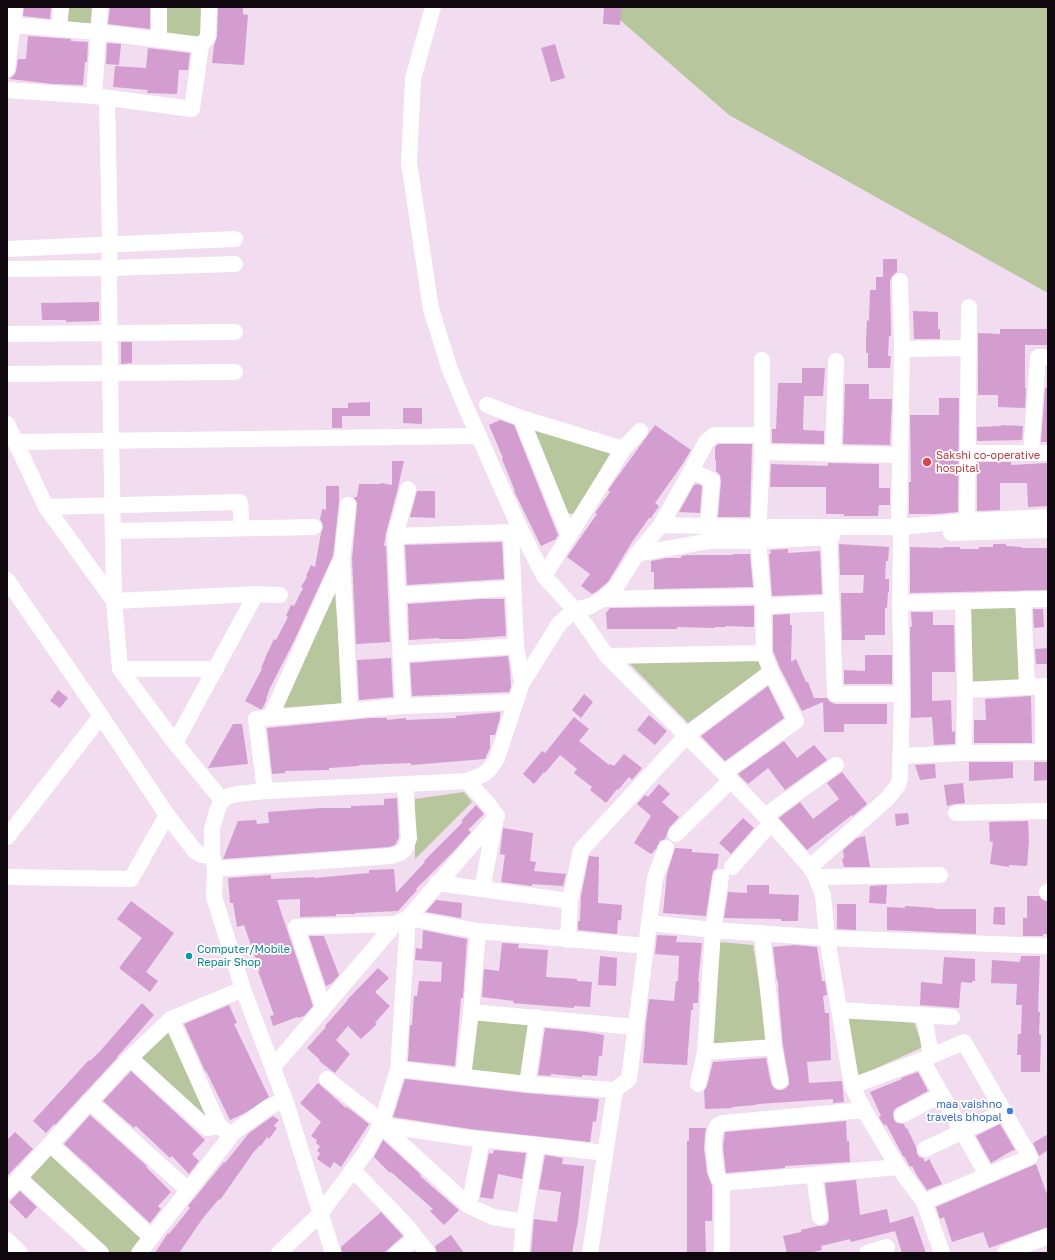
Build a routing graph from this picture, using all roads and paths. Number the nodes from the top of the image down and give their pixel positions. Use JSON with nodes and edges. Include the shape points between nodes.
{"nodes":[{"id":1,"x":15,"y":7,"type":"edge"},
{"id":2,"x":61,"y":7,"type":"edge"},
{"id":3,"x":100,"y":7,"type":"edge"},
{"id":4,"x":159,"y":7,"type":"edge"},
{"id":5,"x":209,"y":7,"type":"edge"},
{"id":6,"x":433,"y":7,"type":"edge"},
{"id":7,"x":12,"y":24,"type":"junction"},
{"id":8,"x":59,"y":29,"type":"junction"},
{"id":9,"x":98,"y":32,"type":"junction"},
{"id":10,"x":159,"y":40,"type":"junction"},
{"id":11,"x":201,"y":45,"type":"junction"},
{"id":12,"x":7,"y":69,"type":"edge"},
{"id":13,"x":7,"y":90,"type":"edge"},
{"id":14,"x":100,"y":97,"type":"junction"},
{"id":15,"x":235,"y":239,"type":"dead end"},
{"id":16,"x":110,"y":244,"type":"junction"},
{"id":17,"x":7,"y":249,"type":"edge"},
{"id":18,"x":235,"y":264,"type":"dead end"},
{"id":19,"x":109,"y":268,"type":"junction"},
{"id":20,"x":7,"y":269,"type":"edge"},
{"id":21,"x":900,"y":281,"type":"dead end"},
{"id":22,"x":970,"y":307,"type":"dead end"},
{"id":23,"x":235,"y":332,"type":"dead end"},
{"id":24,"x":109,"y":333,"type":"junction"},
{"id":25,"x":7,"y":334,"type":"edge"},
{"id":26,"x":969,"y":348,"type":"junction"},
{"id":27,"x":902,"y":349,"type":"junction"},
{"id":28,"x":1048,"y":357,"type":"edge"},
{"id":29,"x":762,"y":360,"type":"dead end"},
{"id":30,"x":836,"y":361,"type":"dead end"},
{"id":31,"x":235,"y":372,"type":"dead end"},
{"id":32,"x":110,"y":373,"type":"junction"},
{"id":33,"x":7,"y":374,"type":"edge"},
{"id":34,"x":487,"y":404,"type":"dead end"},
{"id":35,"x":521,"y":418,"type":"junction"},
{"id":36,"x":7,"y":424,"type":"edge"},
{"id":37,"x":640,"y":431,"type":"dead end"},
{"id":38,"x":762,"y":435,"type":"junction"},
{"id":39,"x":479,"y":436,"type":"junction"},
{"id":40,"x":111,"y":440,"type":"junction"},
{"id":41,"x":16,"y":442,"type":"junction"},
{"id":42,"x":623,"y":449,"type":"junction"},
{"id":43,"x":762,"y":452,"type":"junction"},
{"id":44,"x":967,"y":453,"type":"junction"},
{"id":45,"x":1031,"y":453,"type":"junction"},
{"id":46,"x":1048,"y":453,"type":"edge"},
{"id":47,"x":833,"y":454,"type":"junction"},
{"id":48,"x":900,"y":455,"type":"junction"},
{"id":49,"x":691,"y":471,"type":"junction"},
{"id":50,"x":408,"y":489,"type":"dead end"},
{"id":51,"x":113,"y":505,"type":"junction"},
{"id":52,"x":348,"y":505,"type":"dead end"},
{"id":53,"x":46,"y":507,"type":"junction"},
{"id":54,"x":1048,"y":517,"type":"edge"},
{"id":55,"x":661,"y":525,"type":"junction"},
{"id":56,"x":314,"y":527,"type":"dead end"},
{"id":57,"x":967,"y":527,"type":"junction"},
{"id":58,"x":242,"y":528,"type":"junction"},
{"id":59,"x":1048,"y":530,"type":"edge"},
{"id":60,"x":113,"y":531,"type":"junction"},
{"id":61,"x":516,"y":531,"type":"junction"},
{"id":62,"x":900,"y":532,"type":"junction"},
{"id":63,"x":708,"y":533,"type":"junction"},
{"id":64,"x":758,"y":534,"type":"junction"},
{"id":65,"x":395,"y":536,"type":"junction"},
{"id":66,"x":569,"y":536,"type":"junction"},
{"id":67,"x":829,"y":537,"type":"junction"},
{"id":68,"x":637,"y":554,"type":"junction"},
{"id":69,"x":342,"y":559,"type":"junction"},
{"id":70,"x":544,"y":576,"type":"junction"},
{"id":71,"x":7,"y":580,"type":"edge"},
{"id":72,"x":513,"y":588,"type":"junction"},
{"id":73,"x":256,"y":594,"type":"junction"},
{"id":74,"x":280,"y":595,"type":"dead end"},
{"id":75,"x":398,"y":595,"type":"junction"},
{"id":76,"x":603,"y":599,"type":"junction"},
{"id":77,"x":1023,"y":599,"type":"junction"},
{"id":78,"x":1048,"y":599,"type":"edge"},
{"id":79,"x":114,"y":601,"type":"junction"},
{"id":80,"x":763,"y":601,"type":"junction"},
{"id":81,"x":963,"y":601,"type":"junction"},
{"id":82,"x":831,"y":603,"type":"junction"},
{"id":83,"x":900,"y":603,"type":"junction"},
{"id":84,"x":575,"y":610,"type":"junction"},
{"id":85,"x":516,"y":646,"type":"junction"},
{"id":86,"x":764,"y":653,"type":"junction"},
{"id":87,"x":401,"y":654,"type":"junction"},
{"id":88,"x":608,"y":656,"type":"junction"},
{"id":89,"x":120,"y":669,"type":"junction"},
{"id":90,"x":216,"y":669,"type":"junction"},
{"id":91,"x":771,"y":672,"type":"junction"},
{"id":92,"x":522,"y":683,"type":"junction"},
{"id":93,"x":1039,"y":686,"type":"edge"},
{"id":94,"x":966,"y":690,"type":"junction"},
{"id":95,"x":902,"y":694,"type":"junction"},
{"id":96,"x":515,"y":702,"type":"junction"},
{"id":97,"x":403,"y":706,"type":"junction"},
{"id":98,"x":350,"y":710,"type":"junction"},
{"id":99,"x":101,"y":716,"type":"junction"},
{"id":100,"x":270,"y":718,"type":"junction"},
{"id":101,"x":687,"y":735,"type":"junction"},
{"id":102,"x":175,"y":743,"type":"junction"},
{"id":103,"x":1046,"y":752,"type":"edge"},
{"id":104,"x":964,"y":753,"type":"junction"},
{"id":105,"x":900,"y":756,"type":"junction"},
{"id":106,"x":836,"y":765,"type":"dead end"},
{"id":107,"x":728,"y":776,"type":"junction"},
{"id":108,"x":467,"y":781,"type":"junction"},
{"id":109,"x":405,"y":784,"type":"junction"},
{"id":110,"x":265,"y":790,"type":"junction"},
{"id":111,"x":222,"y":800,"type":"junction"},
{"id":112,"x":1048,"y":810,"type":"edge"},
{"id":113,"x":956,"y":813,"type":"dead end"},
{"id":114,"x":167,"y":815,"type":"junction"},
{"id":115,"x":496,"y":816,"type":"junction"},
{"id":116,"x":768,"y":820,"type":"junction"},
{"id":117,"x":676,"y":834,"type":"dead end"},
{"id":118,"x":7,"y":837,"type":"edge"},
{"id":119,"x":666,"y":848,"type":"dead end"},
{"id":120,"x":213,"y":862,"type":"junction"},
{"id":121,"x":813,"y":872,"type":"junction"},
{"id":122,"x":940,"y":874,"type":"dead end"},
{"id":123,"x":7,"y":877,"type":"edge"},
{"id":124,"x":437,"y":883,"type":"junction"},
{"id":125,"x":482,"y":889,"type":"junction"},
{"id":126,"x":570,"y":901,"type":"junction"},
{"id":127,"x":401,"y":921,"type":"junction"},
{"id":128,"x":649,"y":923,"type":"junction"},
{"id":129,"x":713,"y":930,"type":"junction"},
{"id":130,"x":478,"y":931,"type":"junction"},
{"id":131,"x":762,"y":933,"type":"junction"},
{"id":132,"x":827,"y":938,"type":"junction"},
{"id":133,"x":568,"y":940,"type":"junction"},
{"id":134,"x":646,"y":946,"type":"junction"},
{"id":135,"x":1048,"y":946,"type":"edge"},
{"id":136,"x":243,"y":989,"type":"junction"},
{"id":137,"x":323,"y":1007,"type":"junction"},
{"id":138,"x":839,"y":1010,"type":"junction"},
{"id":139,"x":471,"y":1012,"type":"junction"},
{"id":140,"x":924,"y":1015,"type":"junction"},
{"id":141,"x":537,"y":1017,"type":"junction"},
{"id":142,"x":952,"y":1017,"type":"dead end"},
{"id":143,"x":171,"y":1019,"type":"junction"},
{"id":144,"x":636,"y":1027,"type":"junction"},
{"id":145,"x":774,"y":1047,"type":"junction"},
{"id":146,"x":705,"y":1052,"type":"junction"},
{"id":147,"x":130,"y":1058,"type":"junction"},
{"id":148,"x":927,"y":1058,"type":"junction"},
{"id":149,"x":272,"y":1067,"type":"junction"},
{"id":150,"x":398,"y":1069,"type":"junction"},
{"id":151,"x":463,"y":1077,"type":"junction"},
{"id":152,"x":327,"y":1078,"type":"dead end"},
{"id":153,"x":780,"y":1081,"type":"dead end"},
{"id":154,"x":527,"y":1084,"type":"junction"},
{"id":155,"x":698,"y":1084,"type":"dead end"},
{"id":156,"x":852,"y":1086,"type":"junction"},
{"id":157,"x":615,"y":1090,"type":"junction"},
{"id":158,"x":941,"y":1096,"type":"junction"},
{"id":159,"x":285,"y":1100,"type":"junction"},
{"id":160,"x":89,"y":1101,"type":"junction"},
{"id":161,"x":864,"y":1110,"type":"junction"},
{"id":162,"x":1004,"y":1112,"type":"junction"},
{"id":163,"x":902,"y":1115,"type":"dead end"},
{"id":164,"x":382,"y":1123,"type":"junction"},
{"id":165,"x":225,"y":1131,"type":"junction"},
{"id":166,"x":962,"y":1132,"type":"junction"},
{"id":167,"x":482,"y":1140,"type":"junction"},
{"id":168,"x":50,"y":1144,"type":"junction"},
{"id":169,"x":537,"y":1145,"type":"junction"},
{"id":170,"x":925,"y":1149,"type":"dead end"},
{"id":171,"x":605,"y":1153,"type":"junction"},
{"id":172,"x":898,"y":1167,"type":"junction"},
{"id":173,"x":353,"y":1170,"type":"junction"},
{"id":174,"x":814,"y":1175,"type":"junction"},
{"id":175,"x":987,"y":1175,"type":"junction"},
{"id":176,"x":19,"y":1178,"type":"junction"},
{"id":177,"x":722,"y":1183,"type":"junction"},
{"id":178,"x":188,"y":1190,"type":"junction"},
{"id":179,"x":7,"y":1191,"type":"edge"},
{"id":180,"x":924,"y":1202,"type":"junction"},
{"id":181,"x":469,"y":1206,"type":"junction"},
{"id":182,"x":320,"y":1214,"type":"junction"},
{"id":183,"x":820,"y":1217,"type":"dead end"},
{"id":184,"x":524,"y":1222,"type":"junction"},
{"id":185,"x":152,"y":1237,"type":"junction"},
{"id":186,"x":416,"y":1238,"type":"junction"},
{"id":187,"x":7,"y":1240,"type":"edge"},
{"id":188,"x":1041,"y":1243,"type":"edge"},
{"id":189,"x":887,"y":1247,"type":"dead end"},
{"id":190,"x":20,"y":1253,"type":"edge"},
{"id":191,"x":101,"y":1253,"type":"edge"},
{"id":192,"x":139,"y":1253,"type":"edge"},
{"id":193,"x":279,"y":1253,"type":"edge"},
{"id":194,"x":333,"y":1253,"type":"edge"},
{"id":195,"x":397,"y":1253,"type":"edge"},
{"id":196,"x":428,"y":1253,"type":"edge"},
{"id":197,"x":520,"y":1253,"type":"edge"},
{"id":198,"x":590,"y":1253,"type":"edge"},
{"id":199,"x":722,"y":1253,"type":"edge"},
{"id":200,"x":867,"y":1253,"type":"edge"},
{"id":201,"x":942,"y":1253,"type":"edge"},
{"id":202,"x":1005,"y":1253,"type":"edge"}],
"edges":[{"from":1,"to":7,"type":"street"},
{"from":2,"to":8,"type":"street"},
{"from":3,"to":9,"type":"street"},
{"from":4,"to":10,"type":"street"},
{"from":5,"to":11,"type":"street","via":[[208,37]]},
{"from":6,"to":39,"type":"street","via":[[413,80],[409,163],[431,308],[450,370]]},
{"from":7,"to":8,"type":"street"},
{"from":7,"to":12,"type":"street"},
{"from":8,"to":9,"type":"street"},
{"from":9,"to":10,"type":"street"},
{"from":9,"to":14,"type":"street"},
{"from":10,"to":11,"type":"street"},
{"from":11,"to":14,"type":"street","via":[[192,109]]},
{"from":13,"to":14,"type":"street"},
{"from":14,"to":16,"type":"street"},
{"from":15,"to":16,"type":"street"},
{"from":16,"to":17,"type":"street"},
{"from":16,"to":19,"type":"street"},
{"from":18,"to":19,"type":"street"},
{"from":19,"to":20,"type":"street"},
{"from":19,"to":24,"type":"street"},
{"from":21,"to":27,"type":"street"},
{"from":22,"to":26,"type":"street"},
{"from":23,"to":24,"type":"street"},
{"from":24,"to":25,"type":"street"},
{"from":24,"to":32,"type":"street"},
{"from":26,"to":27,"type":"street"},
{"from":26,"to":44,"type":"street"},
{"from":27,"to":48,"type":"street"},
{"from":28,"to":45,"type":"street","via":[[1038,358]]},
{"from":29,"to":38,"type":"street"},
{"from":30,"to":47,"type":"street"},
{"from":31,"to":32,"type":"street"},
{"from":32,"to":33,"type":"street"},
{"from":32,"to":40,"type":"street"},
{"from":34,"to":35,"type":"street"},
{"from":35,"to":42,"type":"street"},
{"from":35,"to":66,"type":"street"},
{"from":36,"to":41,"type":"street"},
{"from":37,"to":42,"type":"street"},
{"from":38,"to":43,"type":"street"},
{"from":38,"to":49,"type":"street","via":[[714,435],[706,442]]},
{"from":39,"to":40,"type":"street"},
{"from":39,"to":61,"type":"street"},
{"from":40,"to":41,"type":"street"},
{"from":40,"to":51,"type":"street"},
{"from":41,"to":53,"type":"street"},
{"from":42,"to":66,"type":"street"},
{"from":43,"to":47,"type":"street"},
{"from":43,"to":64,"type":"street"},
{"from":44,"to":45,"type":"street"},
{"from":44,"to":57,"type":"street"},
{"from":45,"to":46,"type":"street"},
{"from":47,"to":48,"type":"street"},
{"from":48,"to":62,"type":"street"},
{"from":49,"to":55,"type":"street"},
{"from":49,"to":63,"type":"street","via":[[712,480]]},
{"from":50,"to":65,"type":"street"},
{"from":51,"to":53,"type":"street"},
{"from":51,"to":58,"type":"street","via":[[240,502]]},
{"from":51,"to":60,"type":"street"},
{"from":52,"to":69,"type":"street"},
{"from":53,"to":79,"type":"street"},
{"from":54,"to":57,"type":"street"},
{"from":55,"to":63,"type":"street"},
{"from":55,"to":68,"type":"street"},
{"from":56,"to":58,"type":"street"},
{"from":57,"to":59,"type":"street"},
{"from":57,"to":62,"type":"street"},
{"from":58,"to":60,"type":"street"},
{"from":60,"to":79,"type":"street"},
{"from":61,"to":65,"type":"street"},
{"from":61,"to":70,"type":"street"},
{"from":61,"to":72,"type":"street"},
{"from":62,"to":64,"type":"street"},
{"from":62,"to":67,"type":"street"},
{"from":62,"to":83,"type":"street"},
{"from":63,"to":64,"type":"street"},
{"from":63,"to":68,"type":"street"},
{"from":64,"to":67,"type":"street"},
{"from":64,"to":80,"type":"street"},
{"from":65,"to":75,"type":"street"},
{"from":66,"to":70,"type":"street"},
{"from":67,"to":82,"type":"street"},
{"from":68,"to":76,"type":"street","via":[[616,587]]},
{"from":69,"to":98,"type":"street"},
{"from":69,"to":100,"type":"street"},
{"from":70,"to":84,"type":"street"},
{"from":71,"to":99,"type":"street"},
{"from":72,"to":75,"type":"street"},
{"from":72,"to":85,"type":"street"},
{"from":73,"to":74,"type":"street"},
{"from":73,"to":79,"type":"street"},
{"from":73,"to":90,"type":"street"},
{"from":75,"to":87,"type":"street"},
{"from":76,"to":80,"type":"street"},
{"from":76,"to":84,"type":"street"},
{"from":77,"to":78,"type":"street"},
{"from":77,"to":81,"type":"street"},
{"from":77,"to":93,"type":"street"},
{"from":79,"to":89,"type":"street"},
{"from":80,"to":82,"type":"street"},
{"from":80,"to":86,"type":"street"},
{"from":81,"to":83,"type":"street"},
{"from":81,"to":94,"type":"street"},
{"from":82,"to":95,"type":"street","via":[[835,694]]},
{"from":83,"to":95,"type":"street"},
{"from":84,"to":88,"type":"street"},
{"from":84,"to":92,"type":"street","via":[[559,624]]},
{"from":85,"to":87,"type":"street"},
{"from":85,"to":92,"type":"street"},
{"from":86,"to":88,"type":"street"},
{"from":86,"to":91,"type":"street"},
{"from":87,"to":97,"type":"street"},
{"from":88,"to":101,"type":"street"},
{"from":89,"to":90,"type":"street"},
{"from":89,"to":102,"type":"street"},
{"from":90,"to":102,"type":"street"},
{"from":91,"to":101,"type":"street"},
{"from":91,"to":107,"type":"street","via":[[796,721]]},
{"from":92,"to":96,"type":"street"},
{"from":93,"to":94,"type":"street"},
{"from":93,"to":103,"type":"street"},
{"from":94,"to":104,"type":"street"},
{"from":95,"to":105,"type":"street"},
{"from":96,"to":97,"type":"street"},
{"from":96,"to":108,"type":"street","via":[[492,767]]},
{"from":97,"to":98,"type":"street"},
{"from":98,"to":100,"type":"street"},
{"from":99,"to":114,"type":"street"},
{"from":99,"to":118,"type":"street"},
{"from":100,"to":110,"type":"street","via":[[256,719]]},
{"from":101,"to":107,"type":"street"},
{"from":101,"to":126,"type":"street","via":[[581,850]]},
{"from":102,"to":111,"type":"street"},
{"from":103,"to":104,"type":"street"},
{"from":104,"to":105,"type":"street"},
{"from":105,"to":121,"type":"street","via":[[900,778],[894,791]]},
{"from":106,"to":116,"type":"street"},
{"from":107,"to":116,"type":"street"},
{"from":107,"to":117,"type":"street"},
{"from":108,"to":109,"type":"street"},
{"from":108,"to":115,"type":"street"},
{"from":109,"to":110,"type":"street"},
{"from":109,"to":120,"type":"street","via":[[409,838],[405,849],[400,853],[391,856]]},
{"from":110,"to":111,"type":"street","via":[[237,794]]},
{"from":111,"to":120,"type":"street","via":[[212,829]]},
{"from":112,"to":113,"type":"street"},
{"from":114,"to":120,"type":"street","via":[[195,852]]},
{"from":114,"to":123,"type":"street","via":[[130,879]]},
{"from":115,"to":124,"type":"street"},
{"from":115,"to":125,"type":"street"},
{"from":116,"to":121,"type":"street"},
{"from":116,"to":129,"type":"street","via":[[726,872]]},
{"from":119,"to":128,"type":"street","via":[[655,878]]},
{"from":120,"to":136,"type":"street","via":[[214,897]]},
{"from":121,"to":122,"type":"street"},
{"from":121,"to":132,"type":"street","via":[[823,895]]},
{"from":124,"to":125,"type":"street"},
{"from":124,"to":127,"type":"street"},
{"from":125,"to":126,"type":"street"},
{"from":126,"to":133,"type":"street"},
{"from":127,"to":130,"type":"street"},
{"from":127,"to":137,"type":"street"},
{"from":127,"to":137,"type":"street","via":[[296,927]]},
{"from":127,"to":150,"type":"street"},
{"from":128,"to":129,"type":"street"},
{"from":128,"to":134,"type":"street"},
{"from":129,"to":131,"type":"street"},
{"from":129,"to":146,"type":"street"},
{"from":130,"to":133,"type":"street"},
{"from":130,"to":139,"type":"street"},
{"from":131,"to":132,"type":"street"},
{"from":131,"to":145,"type":"street"},
{"from":132,"to":135,"type":"street"},
{"from":132,"to":138,"type":"street"},
{"from":133,"to":134,"type":"street"},
{"from":134,"to":144,"type":"street"},
{"from":136,"to":143,"type":"street"},
{"from":136,"to":149,"type":"street"},
{"from":137,"to":149,"type":"street"},
{"from":138,"to":140,"type":"street"},
{"from":138,"to":156,"type":"street"},
{"from":139,"to":141,"type":"street"},
{"from":139,"to":151,"type":"street"},
{"from":140,"to":142,"type":"street"},
{"from":140,"to":148,"type":"street"},
{"from":141,"to":144,"type":"street"},
{"from":141,"to":154,"type":"street"},
{"from":143,"to":147,"type":"street"},
{"from":143,"to":165,"type":"street"},
{"from":144,"to":157,"type":"street","via":[[629,1079]]},
{"from":145,"to":146,"type":"street"},
{"from":145,"to":153,"type":"street"},
{"from":146,"to":155,"type":"street"},
{"from":147,"to":160,"type":"street"},
{"from":147,"to":165,"type":"street","via":[[207,1128]]},
{"from":148,"to":156,"type":"street"},
{"from":148,"to":158,"type":"street"},
{"from":148,"to":162,"type":"street","via":[[964,1042]]},
{"from":149,"to":159,"type":"street"},
{"from":150,"to":151,"type":"street"},
{"from":150,"to":164,"type":"street"},
{"from":151,"to":154,"type":"street"},
{"from":152,"to":164,"type":"street"},
{"from":154,"to":157,"type":"street"},
{"from":156,"to":161,"type":"street"},
{"from":157,"to":171,"type":"street"},
{"from":158,"to":163,"type":"street"},
{"from":158,"to":166,"type":"street"},
{"from":159,"to":165,"type":"street","via":[[269,1107],[234,1132]]},
{"from":159,"to":182,"type":"street"},
{"from":160,"to":168,"type":"street"},
{"from":160,"to":178,"type":"street"},
{"from":161,"to":172,"type":"street"},
{"from":161,"to":177,"type":"street","via":[[718,1125],[714,1139],[716,1172]]},
{"from":162,"to":166,"type":"street"},
{"from":162,"to":175,"type":"street","via":[[1030,1157]]},
{"from":164,"to":167,"type":"street"},
{"from":164,"to":173,"type":"street"},
{"from":164,"to":181,"type":"street"},
{"from":165,"to":178,"type":"street"},
{"from":166,"to":170,"type":"street"},
{"from":166,"to":175,"type":"street"},
{"from":167,"to":169,"type":"street"},
{"from":167,"to":181,"type":"street"},
{"from":168,"to":176,"type":"street"},
{"from":168,"to":185,"type":"street"},
{"from":169,"to":171,"type":"street"},
{"from":169,"to":184,"type":"street"},
{"from":171,"to":198,"type":"street"},
{"from":172,"to":174,"type":"street"},
{"from":172,"to":180,"type":"street"},
{"from":173,"to":182,"type":"street"},
{"from":173,"to":186,"type":"street"},
{"from":174,"to":177,"type":"street"},
{"from":174,"to":183,"type":"street"},
{"from":175,"to":180,"type":"street"},
{"from":176,"to":179,"type":"street"},
{"from":176,"to":191,"type":"street"},
{"from":177,"to":199,"type":"street"},
{"from":178,"to":185,"type":"street"},
{"from":180,"to":201,"type":"street"},
{"from":181,"to":184,"type":"street","via":[[493,1217]]},
{"from":182,"to":193,"type":"street"},
{"from":182,"to":194,"type":"street"},
{"from":184,"to":197,"type":"street"},
{"from":185,"to":192,"type":"street"},
{"from":186,"to":195,"type":"street"},
{"from":186,"to":196,"type":"street"},
{"from":187,"to":190,"type":"street"},
{"from":188,"to":202,"type":"street"},
{"from":189,"to":200,"type":"street"}]}
